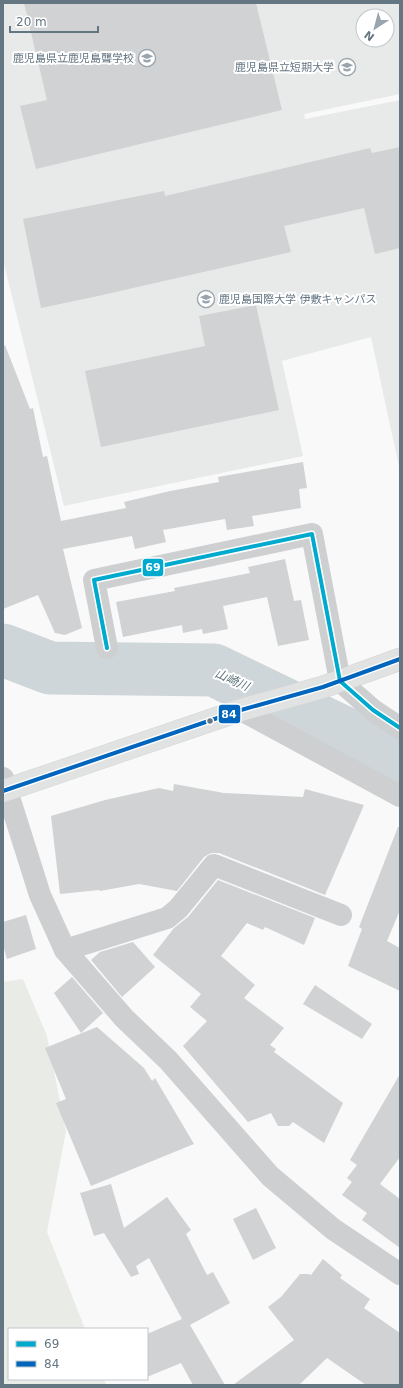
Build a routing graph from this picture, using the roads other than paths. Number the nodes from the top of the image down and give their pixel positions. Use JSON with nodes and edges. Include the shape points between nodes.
{"nodes":[{"id":1,"x":107,"y":648,"type":"dead end"},
{"id":2,"x":400,"y":659,"type":"edge"},
{"id":3,"x":331,"y":684,"type":"junction"},
{"id":4,"x":245,"y":709,"type":"junction"},
{"id":5,"x":400,"y":728,"type":"edge"},
{"id":6,"x":4,"y":786,"type":"edge"},
{"id":7,"x":400,"y":796,"type":"edge"},
{"id":8,"x":340,"y":915,"type":"dead end"},
{"id":9,"x":65,"y":950,"type":"junction"},
{"id":10,"x":400,"y":1274,"type":"edge"}],
"edges":[{"from":1,"to":3,"type":"street","via":[[94,580],[312,534]]},
{"from":2,"to":3,"type":"main road"},
{"from":3,"to":4,"type":"main road"},
{"from":3,"to":5,"type":"street"},
{"from":4,"to":6,"type":"main road"},
{"from":4,"to":7,"type":"street"},
{"from":6,"to":9,"type":"street","via":[[40,895]]},
{"from":8,"to":9,"type":"street","via":[[214,865],[178,909],[167,918]]},
{"from":9,"to":10,"type":"street","via":[[124,1018],[168,1060],[270,1176],[333,1229]]}]}
